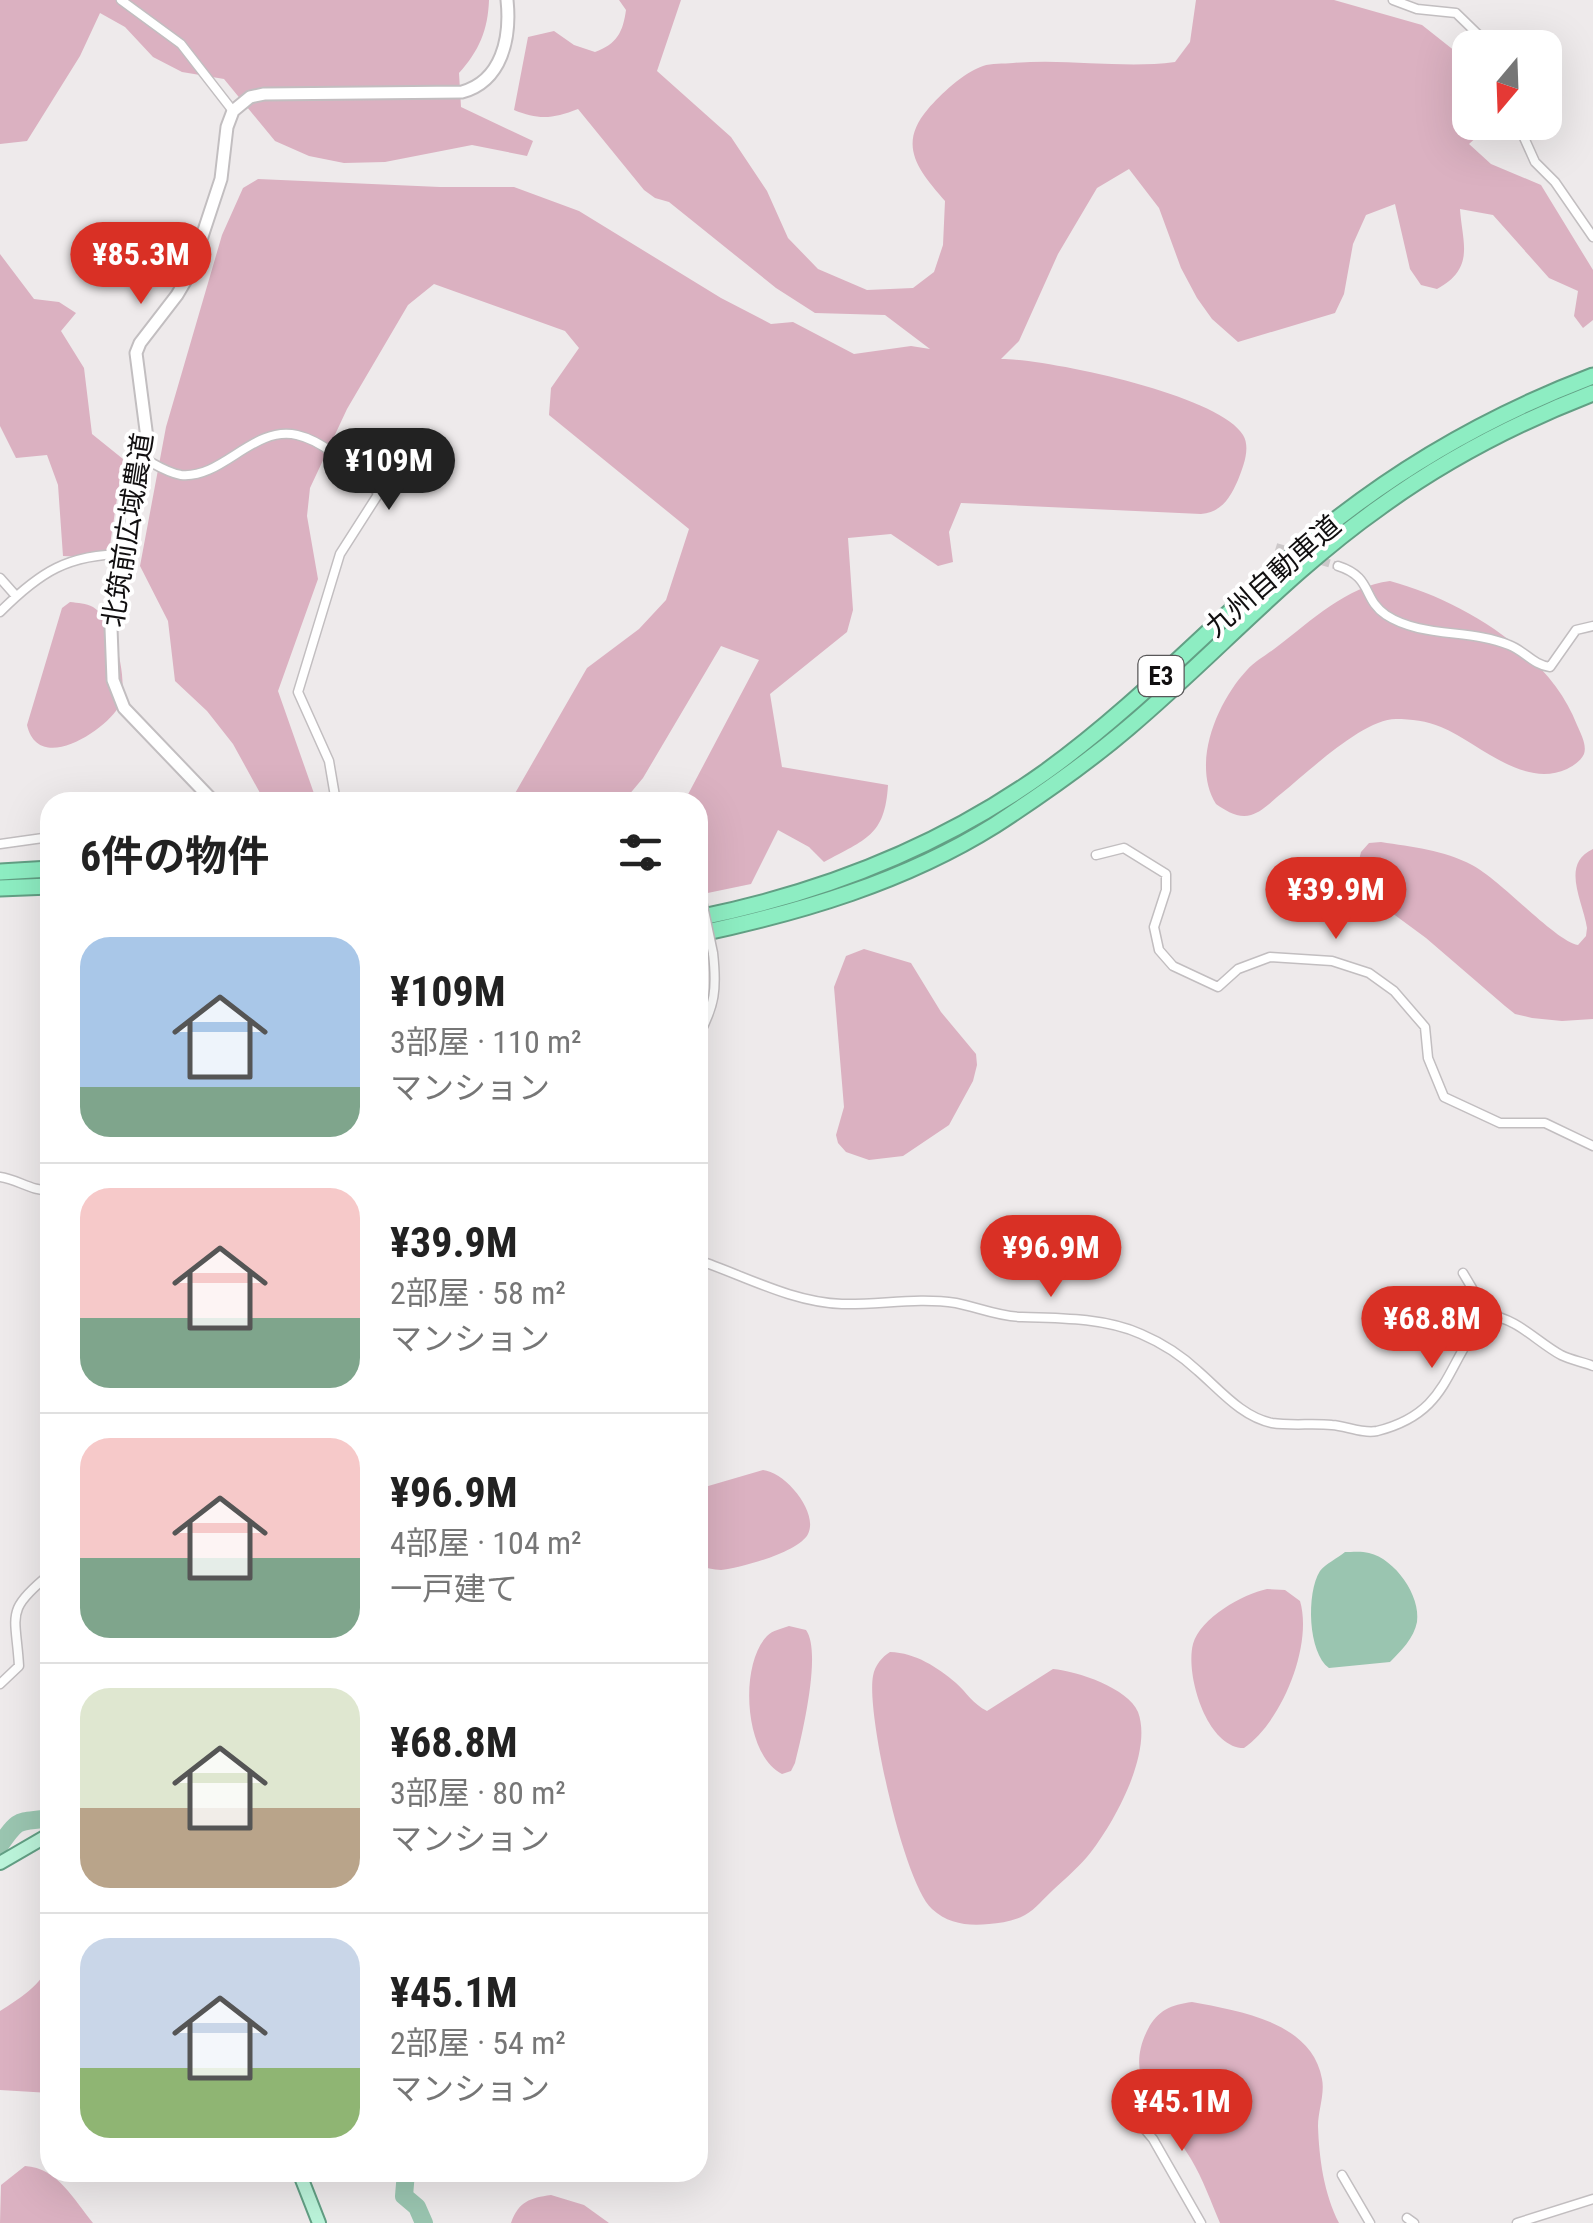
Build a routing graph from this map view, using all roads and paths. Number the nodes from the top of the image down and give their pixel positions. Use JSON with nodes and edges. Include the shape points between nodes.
{"nodes":[{"id":1,"x":121,"y":0,"type":"edge"},
{"id":2,"x":507,"y":0,"type":"edge"},
{"id":3,"x":1393,"y":0,"type":"edge"},
{"id":4,"x":1473,"y":30,"type":"edge"},
{"id":5,"x":233,"y":111,"type":"junction"},
{"id":6,"x":1525,"y":140,"type":"edge"},
{"id":7,"x":1593,"y":236,"type":"edge"},
{"id":8,"x":1593,"y":376,"type":"edge"},
{"id":9,"x":1593,"y":393,"type":"edge"},
{"id":10,"x":145,"y":459,"type":"junction"},
{"id":11,"x":126,"y":554,"type":"junction"},
{"id":12,"x":1338,"y":566,"type":"tunnel mouth"},
{"id":13,"x":0,"y":578,"type":"edge"},
{"id":14,"x":16,"y":596,"type":"junction"},
{"id":15,"x":0,"y":612,"type":"edge"},
{"id":16,"x":1593,"y":626,"type":"edge"},
{"id":17,"x":205,"y":792,"type":"edge"},
{"id":18,"x":334,"y":792,"type":"edge"},
{"id":19,"x":40,"y":838,"type":"edge"},
{"id":20,"x":0,"y":844,"type":"edge"},
{"id":21,"x":1096,"y":854,"type":"dead end"},
{"id":22,"x":40,"y":870,"type":"edge"},
{"id":23,"x":0,"y":872,"type":"edge"},
{"id":24,"x":40,"y":886,"type":"edge"},
{"id":25,"x":0,"y":888,"type":"edge"},
{"id":26,"x":708,"y":915,"type":"edge"},
{"id":27,"x":708,"y":929,"type":"edge"},
{"id":28,"x":708,"y":931,"type":"edge"},
{"id":29,"x":708,"y":1018,"type":"edge"},
{"id":30,"x":1593,"y":1146,"type":"edge"},
{"id":31,"x":0,"y":1176,"type":"edge"},
{"id":32,"x":40,"y":1191,"type":"edge"},
{"id":33,"x":708,"y":1264,"type":"edge"},
{"id":34,"x":1463,"y":1273,"type":"dead end"},
{"id":35,"x":1488,"y":1315,"type":"junction"},
{"id":36,"x":1593,"y":1366,"type":"edge"},
{"id":37,"x":40,"y":1583,"type":"edge"},
{"id":38,"x":0,"y":1684,"type":"edge"},
{"id":39,"x":40,"y":1840,"type":"edge"},
{"id":40,"x":0,"y":1863,"type":"edge"},
{"id":41,"x":1147,"y":2084,"type":"dead end"},
{"id":42,"x":1342,"y":2175,"type":"dead end"},
{"id":43,"x":303,"y":2182,"type":"edge"},
{"id":44,"x":1593,"y":2199,"type":"edge"},
{"id":45,"x":319,"y":2223,"type":"edge"},
{"id":46,"x":1201,"y":2223,"type":"edge"},
{"id":47,"x":1370,"y":2223,"type":"edge"},
{"id":48,"x":1517,"y":2223,"type":"edge"}],
"edges":[{"from":1,"to":5,"type":"street","via":[[181,44]]},
{"from":2,"to":5,"type":"street","via":[[508,31],[497,66],[474,89],[264,94]]},
{"from":3,"to":4,"type":"street","via":[[1456,13]]},
{"from":5,"to":10,"type":"street","name":"北筑前広域農道","via":[[221,178],[190,272],[136,354]]},
{"from":6,"to":7,"type":"street"},
{"from":8,"to":26,"type":"highway","name":"九州自動車道","number":"E3","via":[[1454,440],[1360,502],[1088,740],[994,805],[939,837],[829,884]]},
{"from":9,"to":28,"type":"highway","name":"九州自動車道","number":"E3","via":[[1490,438],[1379,507],[1118,736],[990,828],[834,899]]},
{"from":10,"to":11,"type":"street","name":"北筑前広域農道"},
{"from":10,"to":18,"type":"street","via":[[181,475],[203,472],[280,433],[298,435],[350,466],[379,494],[340,554],[298,692],[329,761]]},
{"from":11,"to":14,"type":"street","via":[[93,554],[62,564]]},
{"from":11,"to":17,"type":"street","name":"北筑前広域農道","via":[[111,628],[113,680],[132,717]]},
{"from":12,"to":16,"type":"street","via":[[1353,570],[1383,613],[1400,622],[1510,645],[1539,666],[1550,667],[1576,630]]},
{"from":13,"to":14,"type":"street"},
{"from":14,"to":15,"type":"street"},
{"from":19,"to":20,"type":"street"},
{"from":21,"to":30,"type":"street","via":[[1124,848],[1166,874],[1154,927],[1159,950],[1174,966],[1218,987],[1238,969],[1270,957],[1332,961],[1369,973],[1425,1027],[1428,1058],[1444,1097],[1500,1123],[1545,1123]]},
{"from":22,"to":23,"type":"highway"},
{"from":24,"to":25,"type":"highway"},
{"from":27,"to":29,"type":"street","bridge":true,"via":[[717,988]]},
{"from":31,"to":32,"type":"street"},
{"from":33,"to":35,"type":"street","via":[[842,1304],[952,1303],[1021,1318],[1116,1326],[1173,1350],[1260,1419],[1374,1432],[1434,1402]]},
{"from":34,"to":35,"type":"street"},
{"from":35,"to":36,"type":"street"},
{"from":37,"to":38,"type":"street","via":[[20,1601],[14,1626],[20,1666]]},
{"from":39,"to":40,"type":"main road"},
{"from":41,"to":46,"type":"street","via":[[1131,2113]]},
{"from":42,"to":47,"type":"street"},
{"from":43,"to":45,"type":"main road"},
{"from":44,"to":48,"type":"street"}]}
